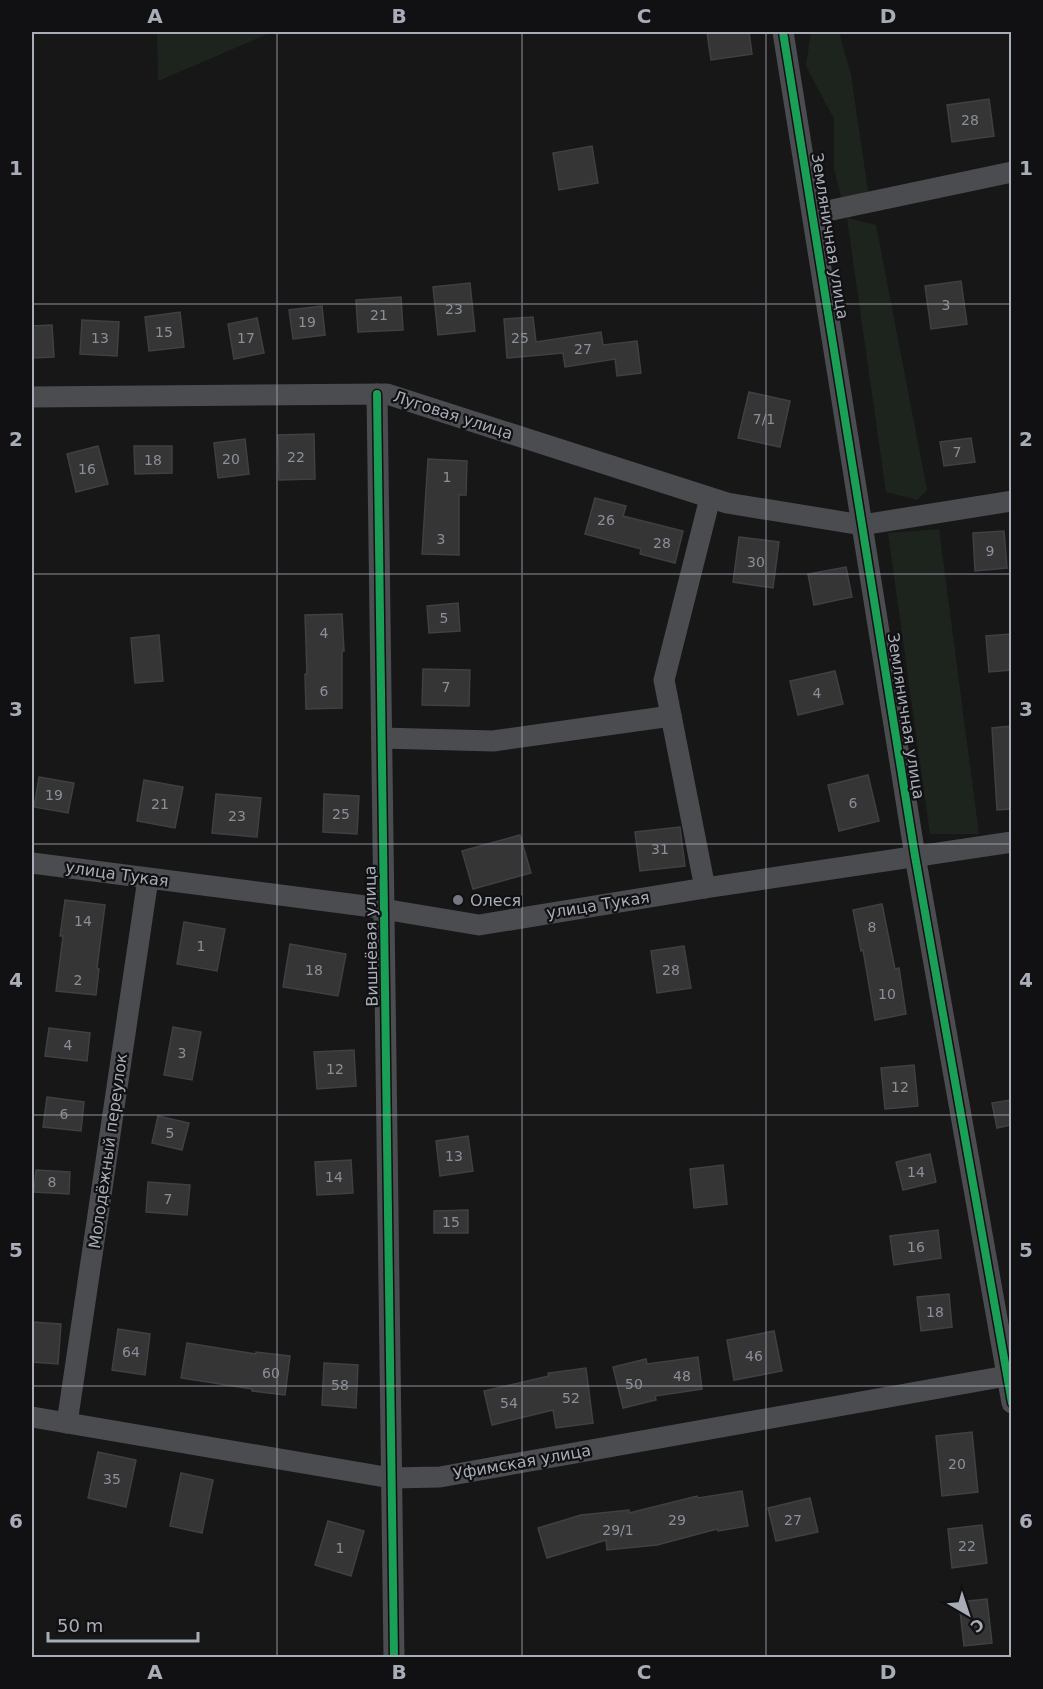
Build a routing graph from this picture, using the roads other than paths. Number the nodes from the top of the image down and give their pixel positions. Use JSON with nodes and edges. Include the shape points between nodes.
{"nodes":[{"id":1,"x":783,"y":32,"type":"edge"},
{"id":2,"x":1011,"y":172,"type":"edge"},
{"id":3,"x":813,"y":214,"type":"junction"},
{"id":4,"x":377,"y":394,"type":"junction"},
{"id":5,"x":32,"y":397,"type":"edge"},
{"id":6,"x":710,"y":498,"type":"junction"},
{"id":7,"x":1011,"y":501,"type":"edge"},
{"id":8,"x":862,"y":525,"type":"junction"},
{"id":9,"x":671,"y":716,"type":"junction"},
{"id":10,"x":382,"y":738,"type":"junction"},
{"id":11,"x":1011,"y":842,"type":"edge"},
{"id":12,"x":915,"y":856,"type":"junction"},
{"id":13,"x":32,"y":863,"type":"edge"},
{"id":14,"x":148,"y":879,"type":"junction"},
{"id":15,"x":705,"y":888,"type":"junction"},
{"id":16,"x":384,"y":909,"type":"junction"},
{"id":17,"x":1009,"y":1375,"type":"edge"},
{"id":18,"x":1011,"y":1402,"type":"edge"},
{"id":19,"x":32,"y":1417,"type":"edge"},
{"id":20,"x":68,"y":1423,"type":"junction"},
{"id":21,"x":391,"y":1478,"type":"junction"},
{"id":22,"x":394,"y":1658,"type":"edge"}],
"edges":[{"from":1,"to":3,"type":"street","name":"Земляничная улица"},
{"from":2,"to":3,"type":"street"},
{"from":3,"to":8,"type":"street","name":"Земляничная улица"},
{"from":4,"to":5,"type":"street","name":"Луговая улица"},
{"from":4,"to":6,"type":"street","name":"Луговая улица"},
{"from":4,"to":10,"type":"street","name":"Вишнёвая улица"},
{"from":6,"to":8,"type":"street","name":"Луговая улица"},
{"from":6,"to":9,"type":"street","via":[[664,680]]},
{"from":7,"to":8,"type":"street","name":"Луговая улица"},
{"from":8,"to":12,"type":"street","name":"Земляничная улица"},
{"from":9,"to":10,"type":"street","via":[[493,741]]},
{"from":9,"to":15,"type":"street"},
{"from":10,"to":16,"type":"street","name":"Вишнёвая улица"},
{"from":11,"to":12,"type":"street","name":"улица Тукая"},
{"from":12,"to":15,"type":"street","name":"улица Тукая"},
{"from":12,"to":17,"type":"street","name":"Земляничная улица"},
{"from":13,"to":14,"type":"street","name":"улица Тукая"},
{"from":14,"to":16,"type":"street","name":"улица Тукая"},
{"from":14,"to":20,"type":"street","name":"Молодёжный переулок"},
{"from":15,"to":16,"type":"street","name":"улица Тукая","via":[[479,925]]},
{"from":16,"to":21,"type":"street","name":"Вишнёвая улица"},
{"from":17,"to":18,"type":"street","name":"Земляничная улица"},
{"from":17,"to":21,"type":"street","name":"Уфимская улица","via":[[440,1477]]},
{"from":19,"to":20,"type":"street","name":"Уфимская улица"},
{"from":20,"to":21,"type":"street","name":"Уфимская улица"},
{"from":21,"to":22,"type":"street","name":"Вишнёвая улица"}]}
